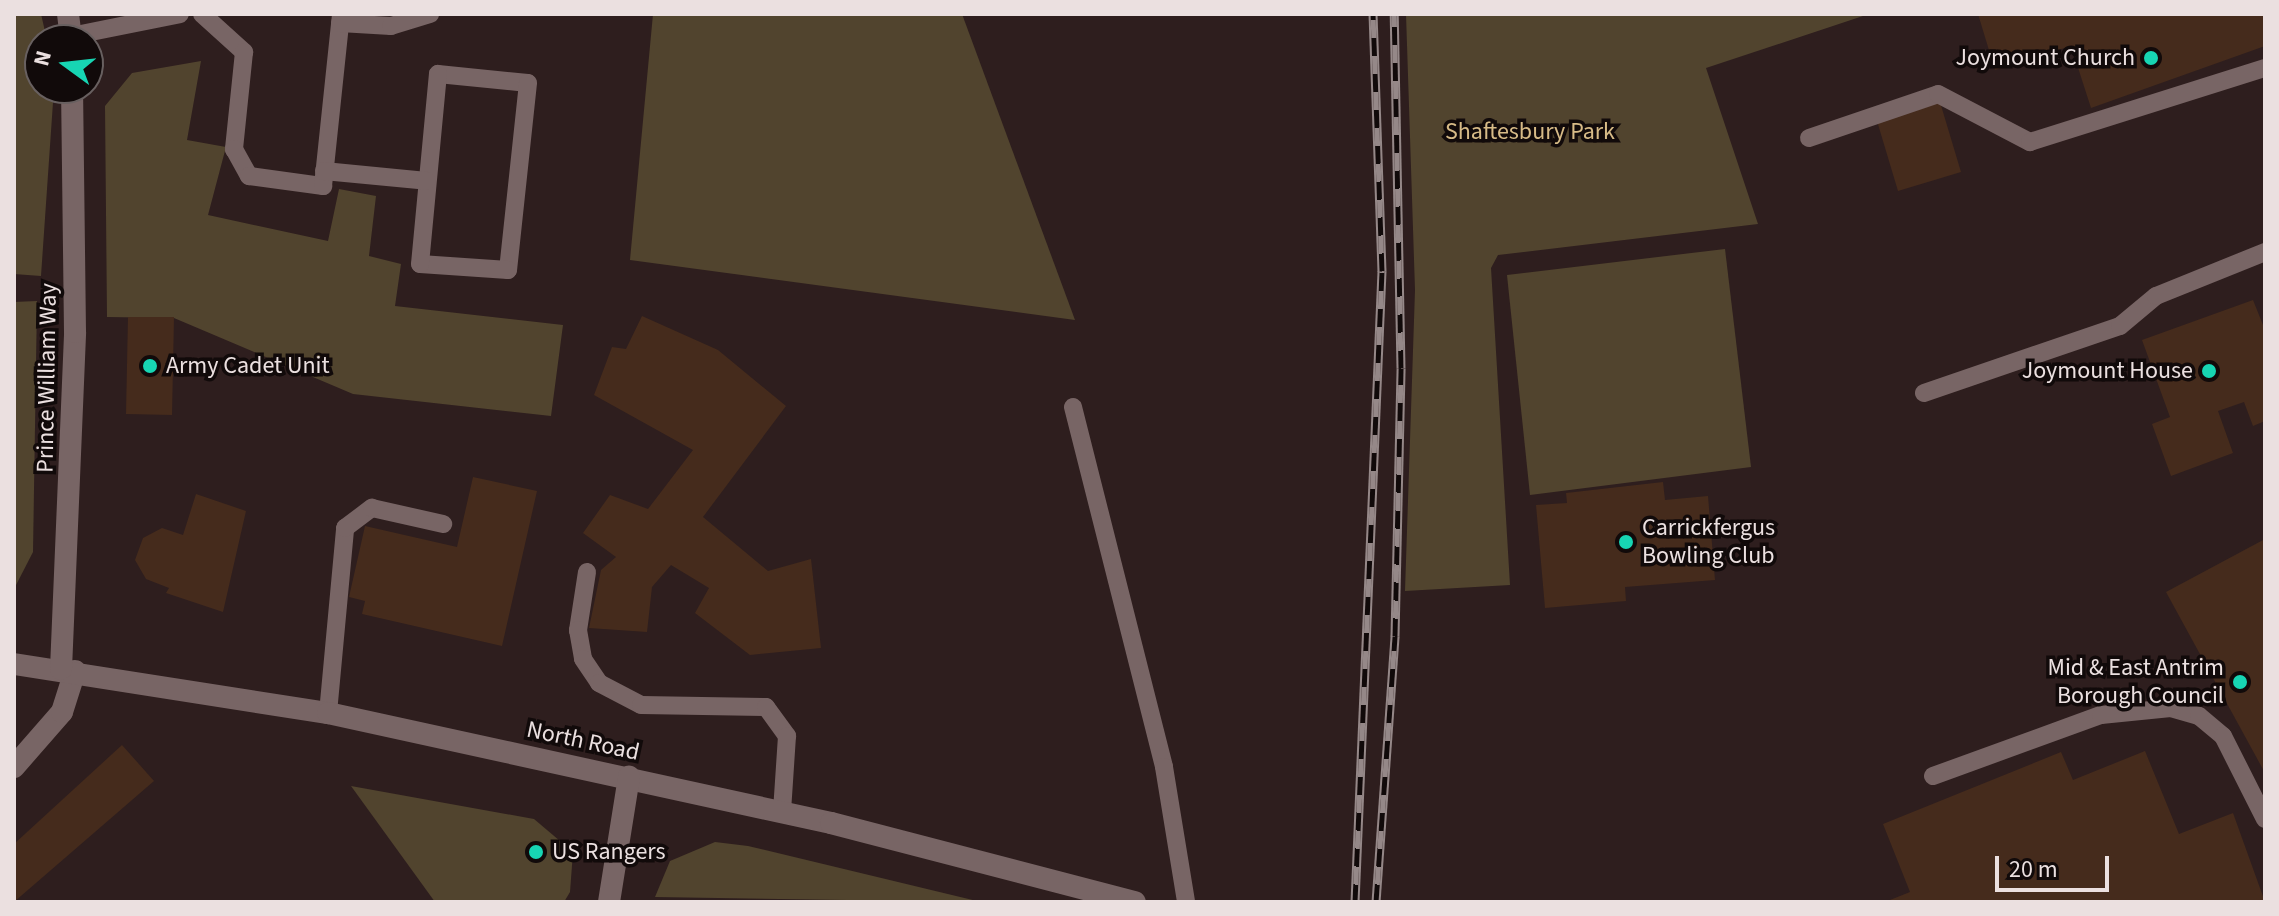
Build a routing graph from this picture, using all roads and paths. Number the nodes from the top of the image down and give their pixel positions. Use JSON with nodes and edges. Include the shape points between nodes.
{"nodes":[{"id":1,"x":180,"y":14,"type":"edge"},
{"id":2,"x":202,"y":14,"type":"edge"},
{"id":3,"x":430,"y":14,"type":"edge"},
{"id":4,"x":340,"y":18,"type":"edge"},
{"id":5,"x":104,"y":25,"type":"edge"},
{"id":6,"x":2265,"y":68,"type":"edge"},
{"id":7,"x":72,"y":104,"type":"edge"},
{"id":8,"x":1809,"y":138,"type":"dead end"},
{"id":9,"x":324,"y":171,"type":"junction"},
{"id":10,"x":427,"y":181,"type":"junction"},
{"id":11,"x":2265,"y":252,"type":"edge"},
{"id":12,"x":1924,"y":393,"type":"dead end"},
{"id":13,"x":1073,"y":407,"type":"dead end"},
{"id":14,"x":443,"y":524,"type":"dead end"},
{"id":15,"x":587,"y":572,"type":"dead end"},
{"id":16,"x":14,"y":664,"type":"edge"},
{"id":17,"x":68,"y":670,"type":"junction"},
{"id":18,"x":328,"y":713,"type":"junction"},
{"id":19,"x":14,"y":767,"type":"edge"},
{"id":20,"x":1933,"y":776,"type":"dead end"},
{"id":21,"x":629,"y":777,"type":"junction"},
{"id":22,"x":782,"y":811,"type":"junction"},
{"id":23,"x":2265,"y":819,"type":"edge"},
{"id":24,"x":609,"y":902,"type":"edge"},
{"id":25,"x":1135,"y":902,"type":"edge"},
{"id":26,"x":1186,"y":902,"type":"edge"}],
"edges":[{"from":1,"to":5,"type":"lane"},
{"from":2,"to":9,"type":"lane","via":[[244,52],[234,149],[249,176],[323,186]]},
{"from":3,"to":4,"type":"lane","via":[[391,26]]},
{"from":4,"to":9,"type":"lane"},
{"from":6,"to":8,"type":"lane","via":[[2030,142],[1938,94]]},
{"from":7,"to":17,"type":"street","name":"Prince William Way","via":[[75,332]]},
{"from":9,"to":10,"type":"lane"},
{"from":10,"to":10,"type":"lane","via":[[438,74],[528,83],[508,270],[420,264]]},
{"from":11,"to":12,"type":"lane","via":[[2156,296],[2120,326]]},
{"from":13,"to":26,"type":"lane","via":[[1164,767]]},
{"from":14,"to":18,"type":"lane","via":[[372,508],[345,528]]},
{"from":15,"to":22,"type":"lane","via":[[578,630],[583,659],[599,683],[641,705],[766,707],[787,736]]},
{"from":16,"to":17,"type":"street","name":"North Road"},
{"from":17,"to":18,"type":"street","name":"North Road"},
{"from":17,"to":19,"type":"street","name":"Prince William Way","via":[[62,712]]},
{"from":18,"to":21,"type":"street","name":"North Road"},
{"from":20,"to":23,"type":"lane","via":[[2101,715],[2171,708],[2199,716],[2223,736]]},
{"from":21,"to":22,"type":"street","name":"North Road"},
{"from":21,"to":24,"type":"street"},
{"from":22,"to":25,"type":"street","name":"North Road"}]}
